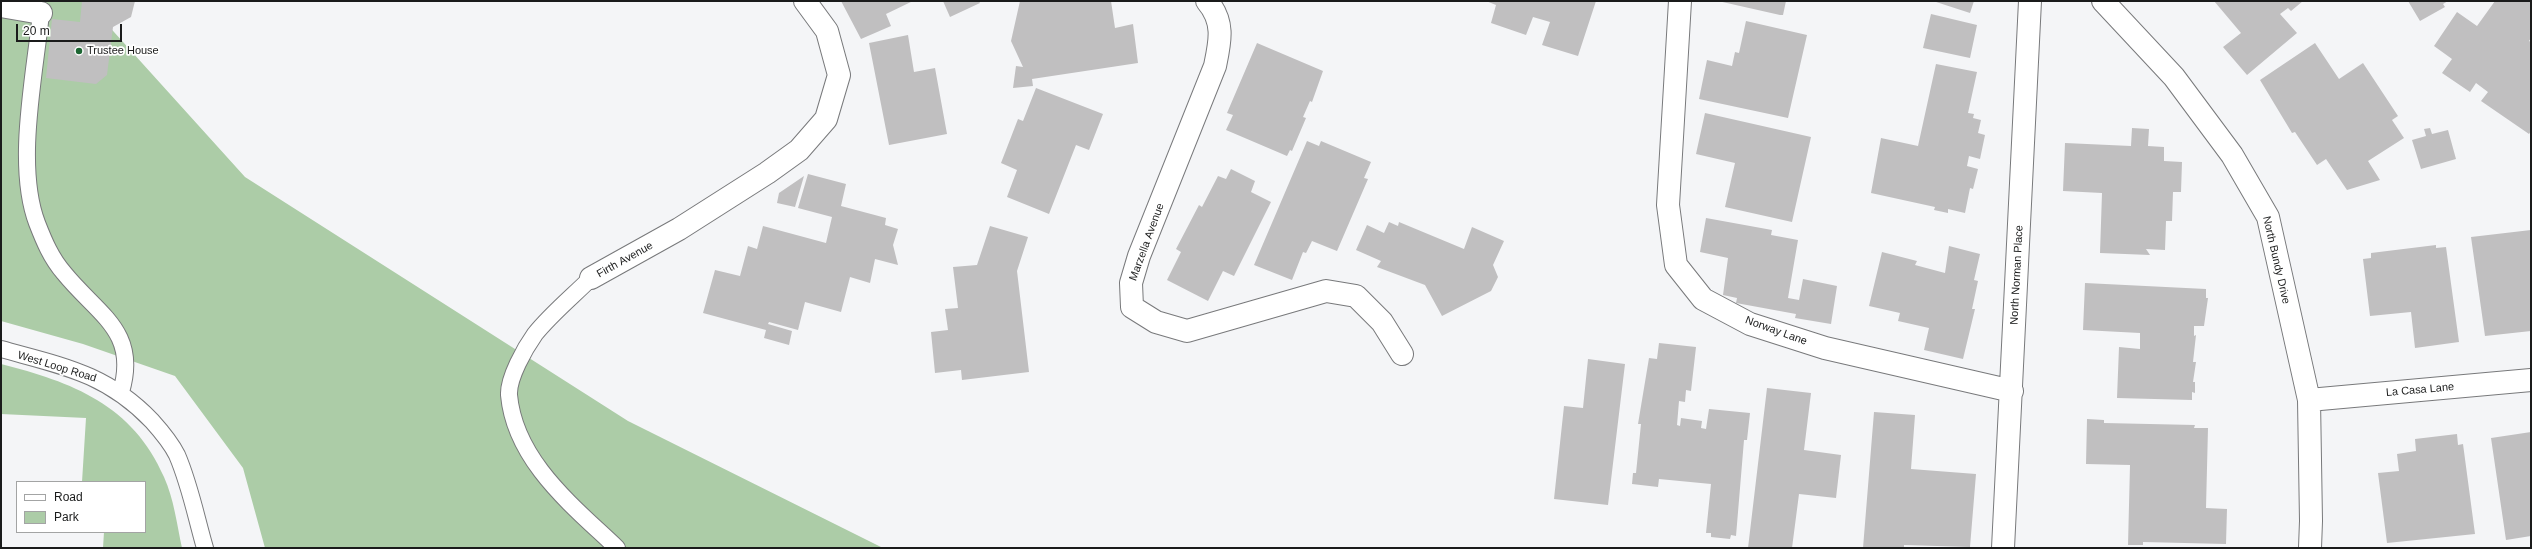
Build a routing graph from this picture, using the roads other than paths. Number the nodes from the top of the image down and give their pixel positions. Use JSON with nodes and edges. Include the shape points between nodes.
{"nodes":[{"id":1,"x":805,"y":1,"type":"edge"},
{"id":2,"x":1207,"y":1,"type":"edge"},
{"id":3,"x":1680,"y":1,"type":"edge"},
{"id":4,"x":2030,"y":1,"type":"edge"},
{"id":5,"x":2103,"y":1,"type":"edge"},
{"id":6,"x":1,"y":6,"type":"edge"},
{"id":7,"x":41,"y":13,"type":"joint"},
{"id":8,"x":591,"y":278,"type":"joint"},
{"id":9,"x":1,"y":349,"type":"edge"},
{"id":10,"x":1402,"y":354,"type":"dead end"},
{"id":11,"x":2531,"y":380,"type":"edge"},
{"id":12,"x":2012,"y":391,"type":"junction"},
{"id":13,"x":121,"y":392,"type":"junction"},
{"id":14,"x":2309,"y":400,"type":"junction"},
{"id":15,"x":205,"y":548,"type":"edge"},
{"id":16,"x":617,"y":548,"type":"edge"},
{"id":17,"x":2003,"y":548,"type":"edge"},
{"id":18,"x":2310,"y":548,"type":"edge"}],
"edges":[{"from":1,"to":8,"type":"street","name":"Firth Avenue","via":[[827,31],[839,75],[826,119],[799,150],[767,173],[679,229]]},
{"from":2,"to":10,"type":"street","name":"Marzella Avenue","via":[[1222,33],[1216,66],[1139,256],[1131,283],[1132,308],[1156,322],[1187,331],[1326,291],[1356,296],[1382,322]]},
{"from":3,"to":12,"type":"street","name":"Norway Lane","via":[[1668,205],[1676,265],[1703,299],[1750,324],[1824,348]]},
{"from":4,"to":12,"type":"street","name":"North Norman Place"},
{"from":5,"to":14,"type":"street","name":"North Bundy Drive","via":[[2174,77],[2232,155],[2268,217]]},
{"from":6,"to":7,"type":"street"},
{"from":7,"to":13,"type":"lane","via":[[28,136],[28,185],[36,220],[48,251],[63,272],[115,329],[124,345],[125,378]]},
{"from":8,"to":16,"type":"lane","name":"Firth Avenue","via":[[535,334],[516,365],[509,394],[514,419],[531,457],[551,484]]},
{"from":9,"to":13,"type":"lane","name":"West Loop Road","via":[[102,380]]},
{"from":11,"to":14,"type":"street","name":"La Casa Lane"},
{"from":12,"to":17,"type":"street","name":"North Norman Place"},
{"from":13,"to":15,"type":"lane","name":"West Loop Road","via":[[160,430],[176,453],[186,478]]},
{"from":14,"to":18,"type":"street","name":"North Bundy Drive"}]}
